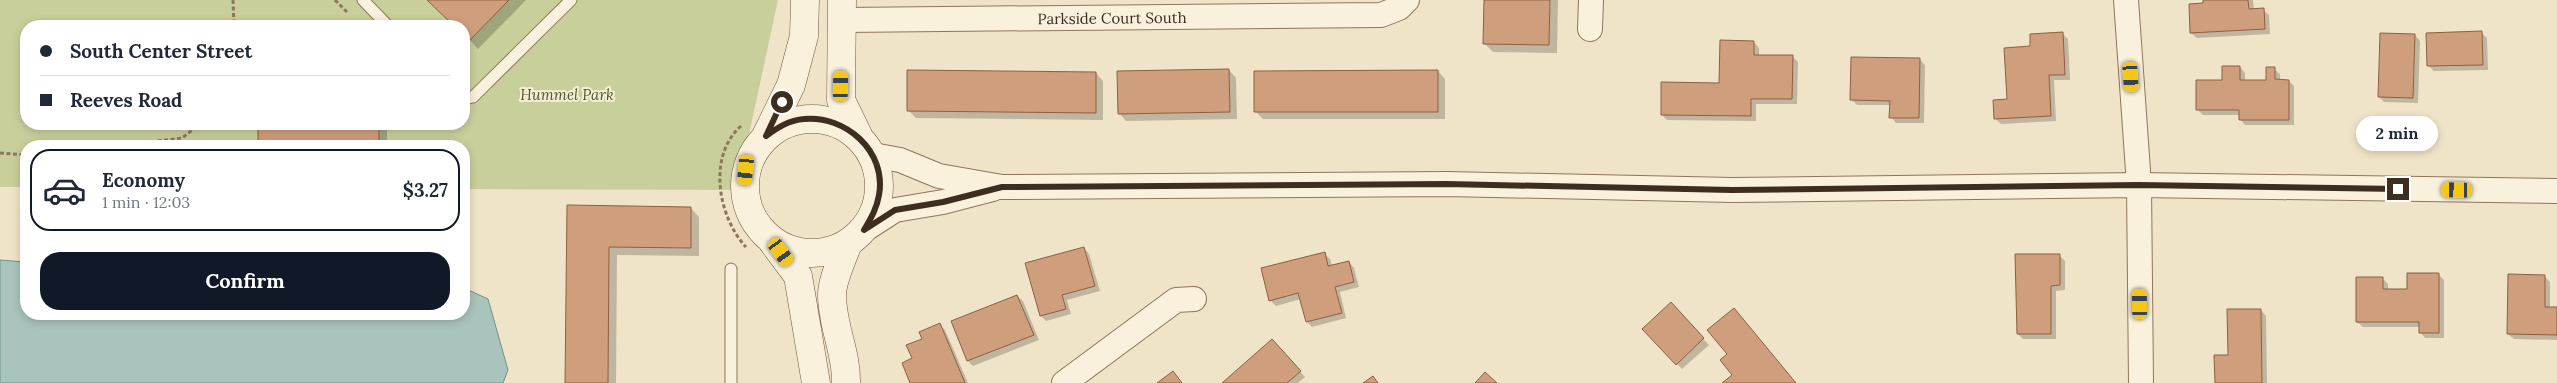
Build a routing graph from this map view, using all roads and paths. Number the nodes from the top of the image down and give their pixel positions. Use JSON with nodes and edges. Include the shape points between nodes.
{"nodes":[{"id":1,"x":233,"y":0,"type":"edge"},
{"id":2,"x":363,"y":0,"type":"edge"},
{"id":3,"x":572,"y":0,"type":"edge"},
{"id":4,"x":805,"y":0,"type":"edge"},
{"id":5,"x":1408,"y":0,"type":"edge"},
{"id":6,"x":1591,"y":0,"type":"edge"},
{"id":7,"x":2126,"y":0,"type":"edge"},
{"id":8,"x":843,"y":10,"type":"edge"},
{"id":9,"x":234,"y":20,"type":"edge"},
{"id":10,"x":382,"y":20,"type":"edge"},
{"id":11,"x":1590,"y":28,"type":"dead end"},
{"id":12,"x":470,"y":97,"type":"edge"},
{"id":13,"x":192,"y":130,"type":"edge"},
{"id":14,"x":755,"y":130,"type":"junction"},
{"id":15,"x":166,"y":140,"type":"edge"},
{"id":16,"x":866,"y":146,"type":"junction"},
{"id":17,"x":0,"y":154,"type":"edge"},
{"id":18,"x":20,"y":155,"type":"edge"},
{"id":19,"x":2139,"y":185,"type":"junction"},
{"id":20,"x":1002,"y":187,"type":"junction"},
{"id":21,"x":2557,"y":192,"type":"edge"},
{"id":22,"x":856,"y":236,"type":"junction"},
{"id":23,"x":761,"y":246,"type":"junction"},
{"id":24,"x":730,"y":269,"type":"dead end"},
{"id":25,"x":1194,"y":299,"type":"dead end"},
{"id":26,"x":731,"y":383,"type":"edge"},
{"id":27,"x":816,"y":383,"type":"edge"},
{"id":28,"x":846,"y":383,"type":"edge"},
{"id":29,"x":1064,"y":383,"type":"edge"},
{"id":30,"x":2141,"y":383,"type":"edge"}],
"edges":[{"from":1,"to":9,"type":"path"},
{"from":2,"to":10,"type":"lane"},
{"from":3,"to":12,"type":"lane"},
{"from":4,"to":14,"type":"main road","via":[[804,36],[791,85]]},
{"from":5,"to":8,"type":"street","name":"Parkside Court South","via":[[1381,15]]},
{"from":6,"to":11,"type":"street"},
{"from":7,"to":19,"type":"street"},
{"from":8,"to":16,"type":"main road","via":[[841,100]]},
{"from":13,"to":15,"type":"path","via":[[182,138]]},
{"from":14,"to":16,"type":"main road","via":[[802,119],[822,119],[842,125]]},
{"from":14,"to":23,"type":"main road","via":[[744,190],[748,209],[758,227]]},
{"from":14,"to":23,"type":"path","via":[[732,134],[720,164],[720,182],[727,218],[737,237]]},
{"from":16,"to":20,"type":"street","via":[[939,176]]},
{"from":16,"to":22,"type":"main road","via":[[879,174],[879,194],[874,213]]},
{"from":17,"to":18,"type":"path"},
{"from":19,"to":20,"type":"street","via":[[1732,190],[1447,184]]},
{"from":19,"to":21,"type":"street"},
{"from":19,"to":30,"type":"street"},
{"from":20,"to":22,"type":"street","via":[[895,210]]},
{"from":22,"to":23,"type":"main road","via":[[830,251],[810,254]]},
{"from":22,"to":28,"type":"main road","via":[[832,293],[836,327],[846,364]]},
{"from":23,"to":27,"type":"main road","via":[[798,276]]},
{"from":24,"to":26,"type":"lane"},
{"from":25,"to":29,"type":"street","via":[[1176,300]]}]}
